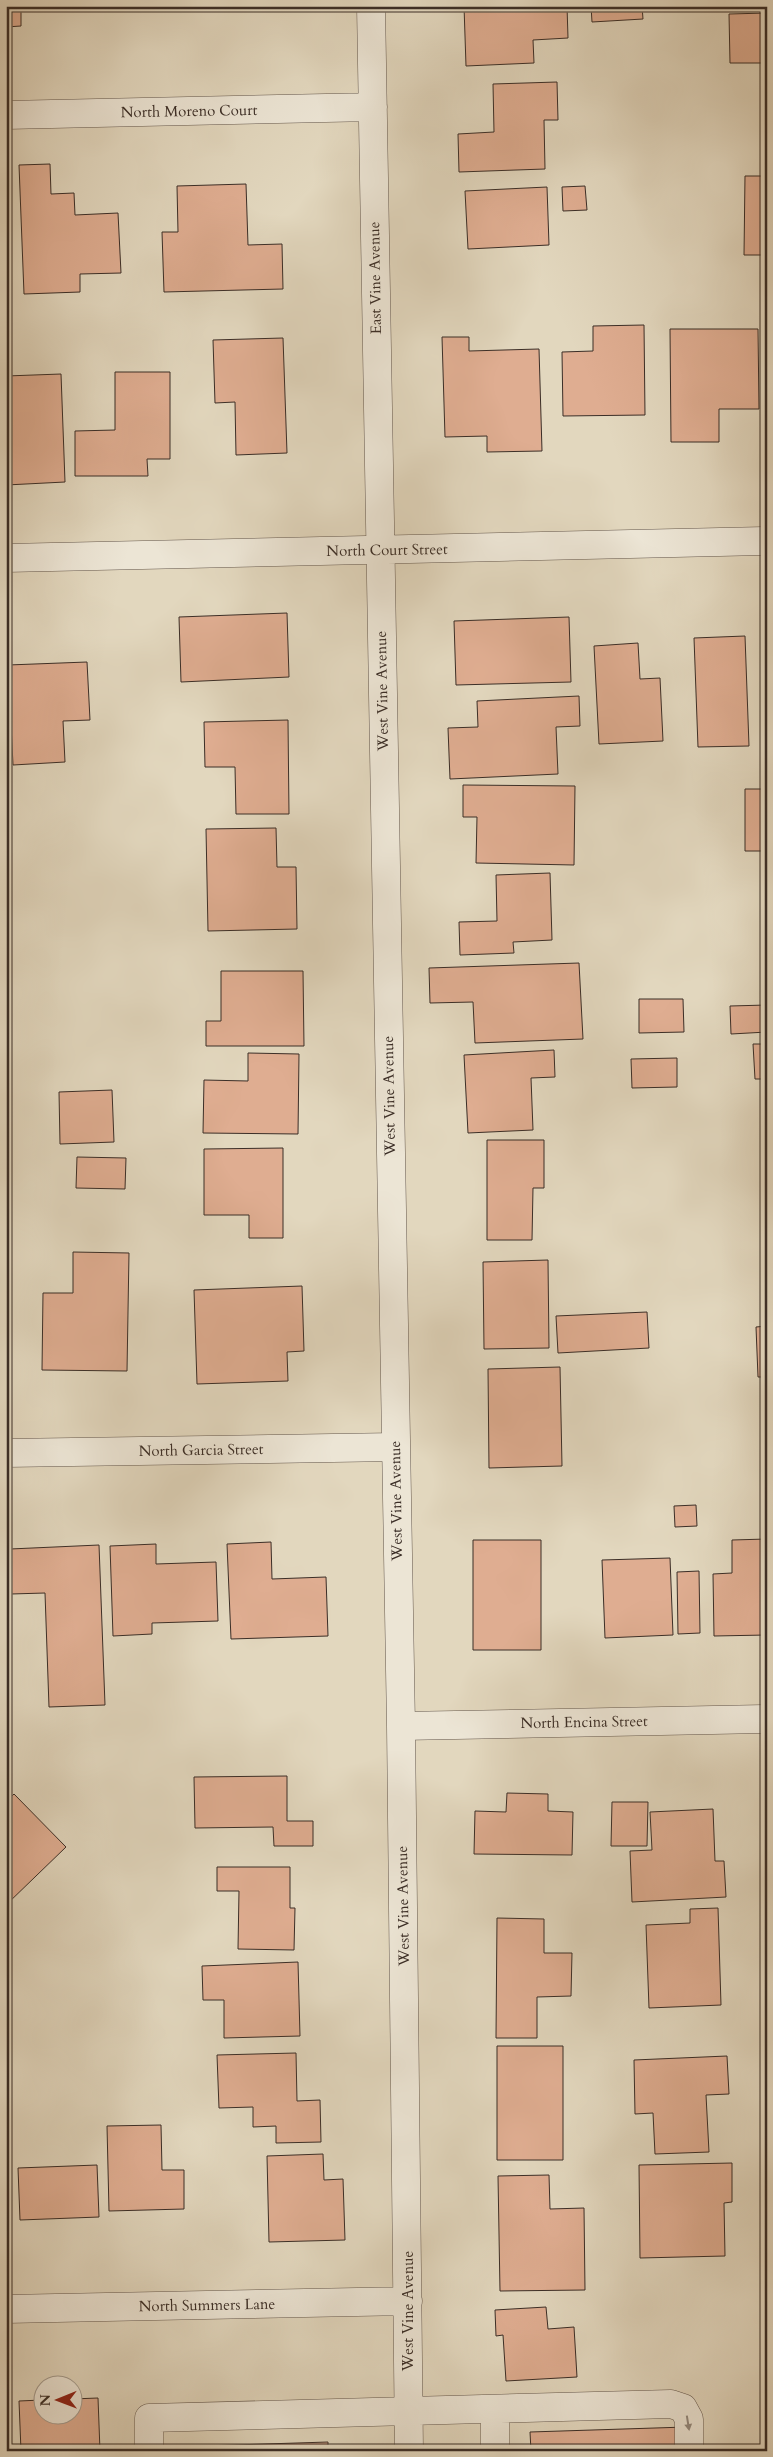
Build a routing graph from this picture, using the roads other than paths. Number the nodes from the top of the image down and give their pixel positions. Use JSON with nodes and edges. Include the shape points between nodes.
{"nodes":[{"id":1,"x":371,"y":6,"type":"edge"},
{"id":2,"x":373,"y":107,"type":"junction"},
{"id":3,"x":6,"y":115,"type":"edge"},
{"id":4,"x":767,"y":541,"type":"edge"},
{"id":5,"x":380,"y":550,"type":"junction"},
{"id":6,"x":6,"y":558,"type":"edge"},
{"id":7,"x":395,"y":1447,"type":"junction"},
{"id":8,"x":6,"y":1452,"type":"edge"},
{"id":9,"x":767,"y":1719,"type":"edge"},
{"id":10,"x":401,"y":1726,"type":"junction"},
{"id":11,"x":408,"y":2301,"type":"junction"},
{"id":12,"x":6,"y":2309,"type":"edge"},
{"id":13,"x":409,"y":2410,"type":"junction"},
{"id":14,"x":495,"y":2410,"type":"junction"},
{"id":15,"x":149,"y":2451,"type":"edge"},
{"id":16,"x":409,"y":2451,"type":"edge"},
{"id":17,"x":495,"y":2451,"type":"edge"},
{"id":18,"x":689,"y":2451,"type":"edge"}],
"edges":[{"from":1,"to":2,"type":"street","name":"East Vine Avenue"},
{"from":2,"to":3,"type":"street","name":"North Moreno Court"},
{"from":2,"to":5,"type":"street","name":"East Vine Avenue"},
{"from":4,"to":5,"type":"street","name":"North Court Street"},
{"from":5,"to":6,"type":"street","name":"North Court Street"},
{"from":5,"to":7,"type":"street","name":"West Vine Avenue"},
{"from":7,"to":8,"type":"street","name":"North Garcia Street"},
{"from":7,"to":10,"type":"street","name":"West Vine Avenue"},
{"from":9,"to":10,"type":"street","name":"North Encina Street"},
{"from":10,"to":11,"type":"street","name":"West Vine Avenue"},
{"from":11,"to":12,"type":"street","name":"North Summers Lane"},
{"from":11,"to":13,"type":"street","name":"West Vine Avenue"},
{"from":13,"to":14,"type":"street"},
{"from":13,"to":15,"type":"street","via":[[149,2418]]},
{"from":13,"to":16,"type":"street","name":"West Vine Avenue"},
{"from":14,"to":17,"type":"street"},
{"from":14,"to":18,"type":"street","one_way":true,"via":[[671,2404],[683,2408],[689,2420]]}]}
